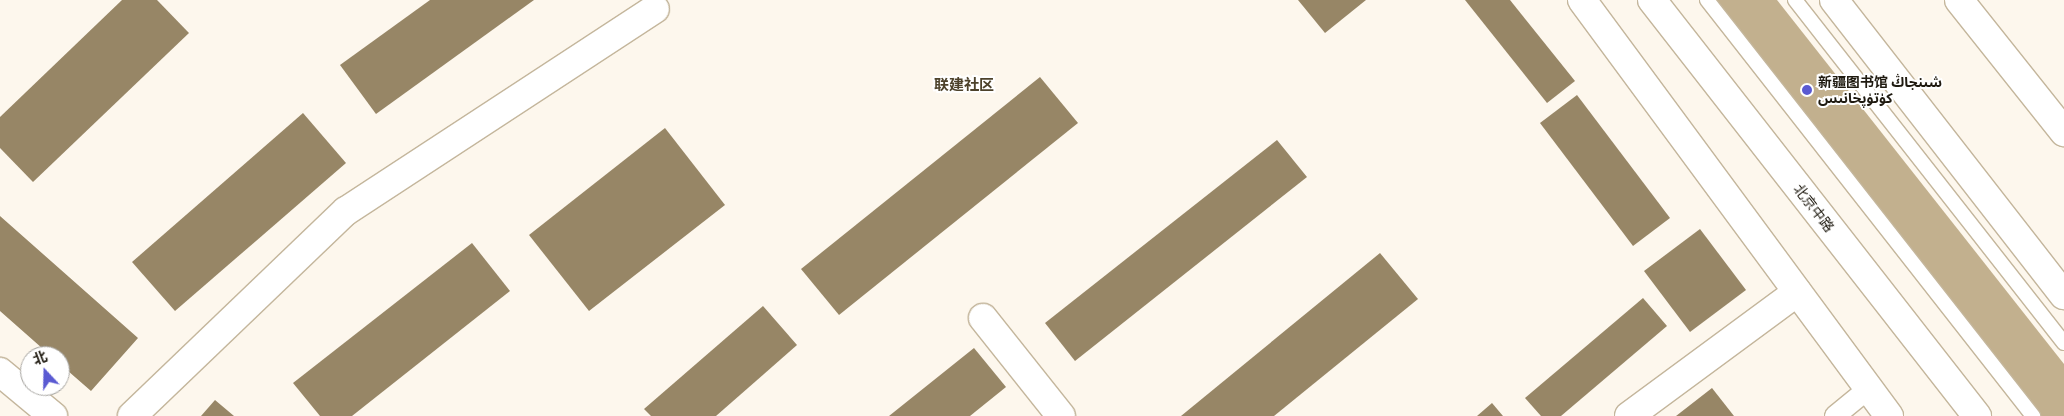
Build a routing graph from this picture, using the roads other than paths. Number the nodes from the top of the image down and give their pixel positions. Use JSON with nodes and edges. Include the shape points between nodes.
{"nodes":[{"id":1,"x":1582,"y":0,"type":"edge"},
{"id":2,"x":1652,"y":0,"type":"edge"},
{"id":3,"x":1707,"y":0,"type":"edge"},
{"id":4,"x":1795,"y":0,"type":"edge"},
{"id":5,"x":1834,"y":0,"type":"edge"},
{"id":6,"x":1959,"y":0,"type":"edge"},
{"id":7,"x":655,"y":9,"type":"dead end"},
{"id":8,"x":2064,"y":132,"type":"edge"},
{"id":9,"x":1797,"y":292,"type":"junction"},
{"id":10,"x":2064,"y":295,"type":"edge"},
{"id":11,"x":983,"y":318,"type":"dead end"},
{"id":12,"x":2064,"y":343,"type":"edge"},
{"id":13,"x":0,"y":372,"type":"edge"},
{"id":14,"x":1868,"y":389,"type":"junction"},
{"id":15,"x":53,"y":416,"type":"edge"},
{"id":16,"x":132,"y":416,"type":"edge"},
{"id":17,"x":1061,"y":416,"type":"edge"},
{"id":18,"x":1629,"y":416,"type":"edge"},
{"id":19,"x":1835,"y":416,"type":"edge"},
{"id":20,"x":1889,"y":416,"type":"edge"},
{"id":21,"x":1976,"y":416,"type":"edge"},
{"id":22,"x":2033,"y":416,"type":"edge"}],
"edges":[{"from":1,"to":9,"type":"street"},
{"from":2,"to":21,"type":"street","name":"北京中路"},
{"from":3,"to":22,"type":"lane"},
{"from":4,"to":12,"type":"lane"},
{"from":5,"to":10,"type":"street"},
{"from":6,"to":8,"type":"street"},
{"from":7,"to":16,"type":"street","via":[[346,212]]},
{"from":9,"to":14,"type":"street"},
{"from":9,"to":18,"type":"street"},
{"from":11,"to":17,"type":"street"},
{"from":13,"to":15,"type":"street"},
{"from":14,"to":19,"type":"street"},
{"from":14,"to":20,"type":"street"}]}
